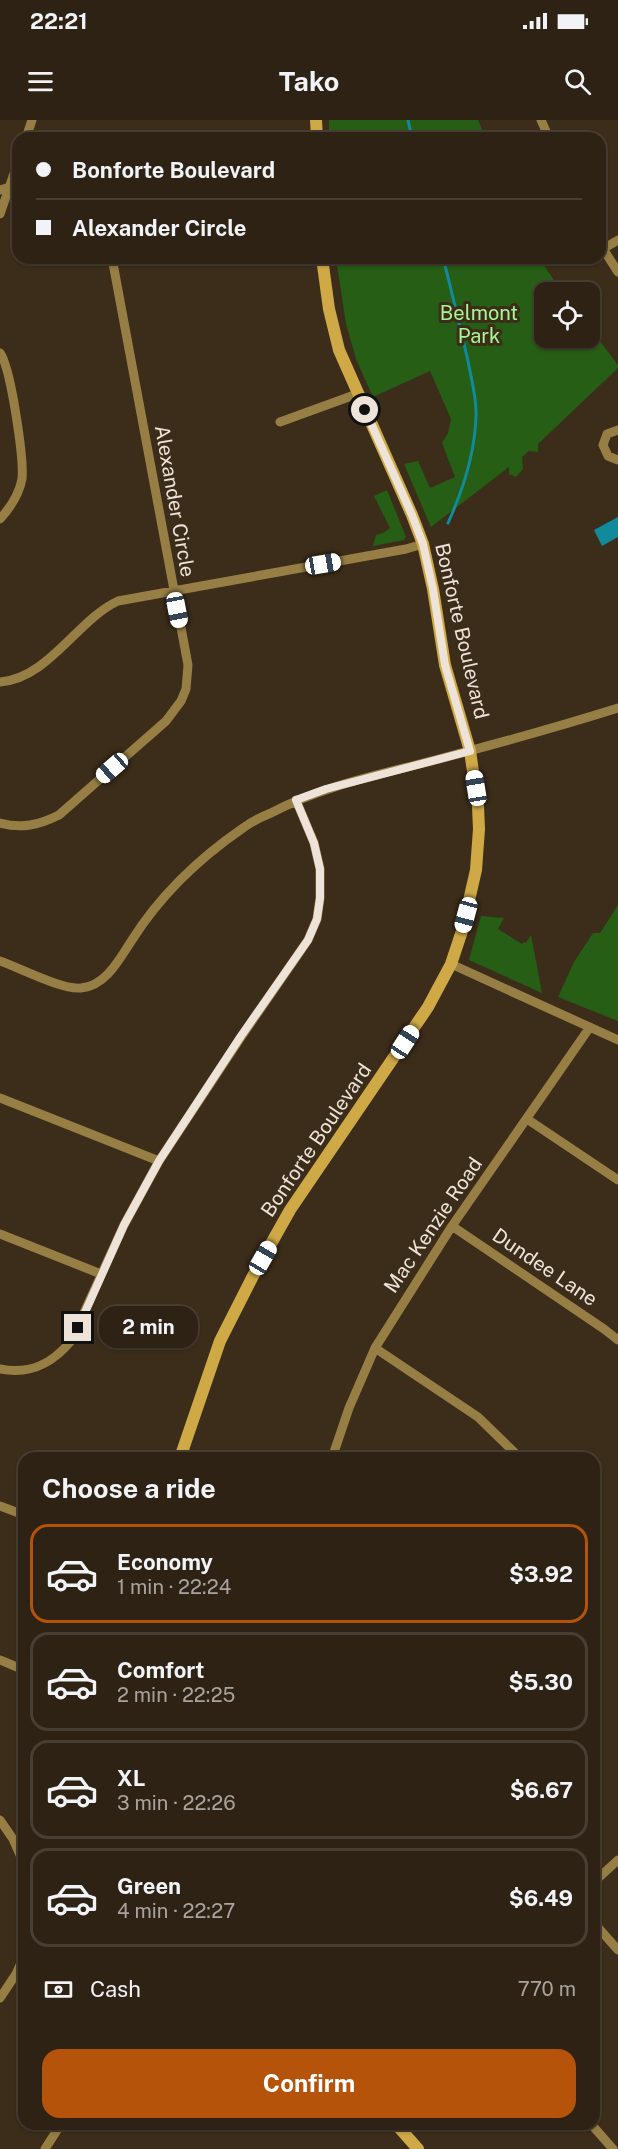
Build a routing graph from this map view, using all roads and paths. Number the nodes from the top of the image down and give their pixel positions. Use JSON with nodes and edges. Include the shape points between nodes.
{"nodes":[{"id":1,"x":9,"y":188,"type":"edge"},
{"id":2,"x":0,"y":214,"type":"edge"},
{"id":3,"x":606,"y":254,"type":"edge"},
{"id":4,"x":113,"y":264,"type":"edge"},
{"id":5,"x":323,"y":264,"type":"edge"},
{"id":6,"x":618,"y":273,"type":"edge"},
{"id":7,"x":0,"y":352,"type":"edge"},
{"id":8,"x":357,"y":394,"type":"junction"},
{"id":9,"x":280,"y":422,"type":"dead end"},
{"id":10,"x":618,"y":430,"type":"edge"},
{"id":11,"x":618,"y":459,"type":"edge"},
{"id":12,"x":0,"y":519,"type":"edge"},
{"id":13,"x":423,"y":544,"type":"junction"},
{"id":14,"x":174,"y":591,"type":"junction"},
{"id":15,"x":0,"y":682,"type":"edge"},
{"id":16,"x":618,"y":708,"type":"edge"},
{"id":17,"x":470,"y":751,"type":"junction"},
{"id":18,"x":296,"y":800,"type":"junction"},
{"id":19,"x":0,"y":823,"type":"edge"},
{"id":20,"x":0,"y":961,"type":"edge"},
{"id":21,"x":451,"y":964,"type":"junction"},
{"id":22,"x":590,"y":1027,"type":"junction"},
{"id":23,"x":618,"y":1040,"type":"edge"},
{"id":24,"x":0,"y":1098,"type":"edge"},
{"id":25,"x":527,"y":1119,"type":"junction"},
{"id":26,"x":159,"y":1161,"type":"junction"},
{"id":27,"x":618,"y":1180,"type":"edge"},
{"id":28,"x":452,"y":1226,"type":"junction"},
{"id":29,"x":0,"y":1234,"type":"edge"},
{"id":30,"x":101,"y":1274,"type":"junction"},
{"id":31,"x":618,"y":1340,"type":"edge"},
{"id":32,"x":375,"y":1348,"type":"junction"},
{"id":33,"x":0,"y":1369,"type":"edge"},
{"id":34,"x":182,"y":1452,"type":"edge"},
{"id":35,"x":334,"y":1452,"type":"edge"},
{"id":36,"x":514,"y":1452,"type":"edge"},
{"id":37,"x":0,"y":1506,"type":"edge"},
{"id":38,"x":18,"y":1513,"type":"edge"},
{"id":39,"x":0,"y":1660,"type":"edge"},
{"id":40,"x":18,"y":1668,"type":"edge"},
{"id":41,"x":0,"y":1820,"type":"edge"},
{"id":42,"x":18,"y":1850,"type":"edge"},
{"id":43,"x":618,"y":1860,"type":"edge"},
{"id":44,"x":600,"y":1876,"type":"edge"},
{"id":45,"x":600,"y":1930,"type":"edge"},
{"id":46,"x":618,"y":1950,"type":"edge"},
{"id":47,"x":18,"y":1970,"type":"edge"},
{"id":48,"x":0,"y":1998,"type":"edge"},
{"id":49,"x":57,"y":2130,"type":"edge"},
{"id":50,"x":401,"y":2130,"type":"edge"},
{"id":51,"x":596,"y":2130,"type":"edge"},
{"id":52,"x":45,"y":2149,"type":"edge"},
{"id":53,"x":418,"y":2149,"type":"edge"},
{"id":54,"x":613,"y":2149,"type":"edge"}],
"edges":[{"from":1,"to":2,"type":"street"},
{"from":3,"to":6,"type":"street"},
{"from":4,"to":14,"type":"street","name":"Alexander Circle"},
{"from":5,"to":8,"type":"main road","name":"Bonforte Boulevard","via":[[339,350]]},
{"from":7,"to":12,"type":"street","via":[[7,370],[22,466],[19,490]]},
{"from":8,"to":9,"type":"street"},
{"from":8,"to":13,"type":"main road","name":"Bonforte Boulevard"},
{"from":10,"to":11,"type":"street","via":[[607,434],[603,445],[608,456]]},
{"from":13,"to":14,"type":"street"},
{"from":13,"to":17,"type":"main road","name":"Bonforte Boulevard","via":[[445,665]]},
{"from":14,"to":15,"type":"street","via":[[112,604],[38,666]]},
{"from":14,"to":19,"type":"street","name":"Alexander Circle","via":[[188,665],[186,689],[173,713],[59,815],[25,826]]},
{"from":16,"to":17,"type":"street"},
{"from":17,"to":18,"type":"street"},
{"from":17,"to":21,"type":"main road","name":"Bonforte Boulevard","via":[[478,806],[477,860],[471,898]]},
{"from":18,"to":20,"type":"street","via":[[238,831],[172,887],[148,914],[113,969],[100,981],[82,988],[63,986]]},
{"from":18,"to":26,"type":"street","via":[[320,869],[317,919],[308,940]]},
{"from":21,"to":22,"type":"street"},
{"from":21,"to":34,"type":"main road","name":"Bonforte Boulevard","via":[[428,1007],[290,1210],[254,1274],[220,1341]]},
{"from":22,"to":23,"type":"street"},
{"from":22,"to":25,"type":"street","name":"Mac Kenzie Road"},
{"from":24,"to":26,"type":"street"},
{"from":25,"to":27,"type":"street"},
{"from":25,"to":28,"type":"street","name":"Mac Kenzie Road"},
{"from":26,"to":30,"type":"street"},
{"from":28,"to":31,"type":"street","name":"Dundee Lane"},
{"from":28,"to":32,"type":"street","name":"Mac Kenzie Road"},
{"from":29,"to":30,"type":"street"},
{"from":30,"to":33,"type":"street","via":[[78,1328],[60,1353],[35,1369]]},
{"from":32,"to":35,"type":"street","name":"Mac Kenzie Road"},
{"from":32,"to":36,"type":"street","via":[[478,1417]]},
{"from":37,"to":38,"type":"street"},
{"from":39,"to":40,"type":"street"},
{"from":41,"to":42,"type":"street"},
{"from":43,"to":44,"type":"street"},
{"from":45,"to":46,"type":"street"},
{"from":47,"to":48,"type":"street"},
{"from":49,"to":52,"type":"street"},
{"from":50,"to":53,"type":"main road"},
{"from":51,"to":54,"type":"street"}]}
